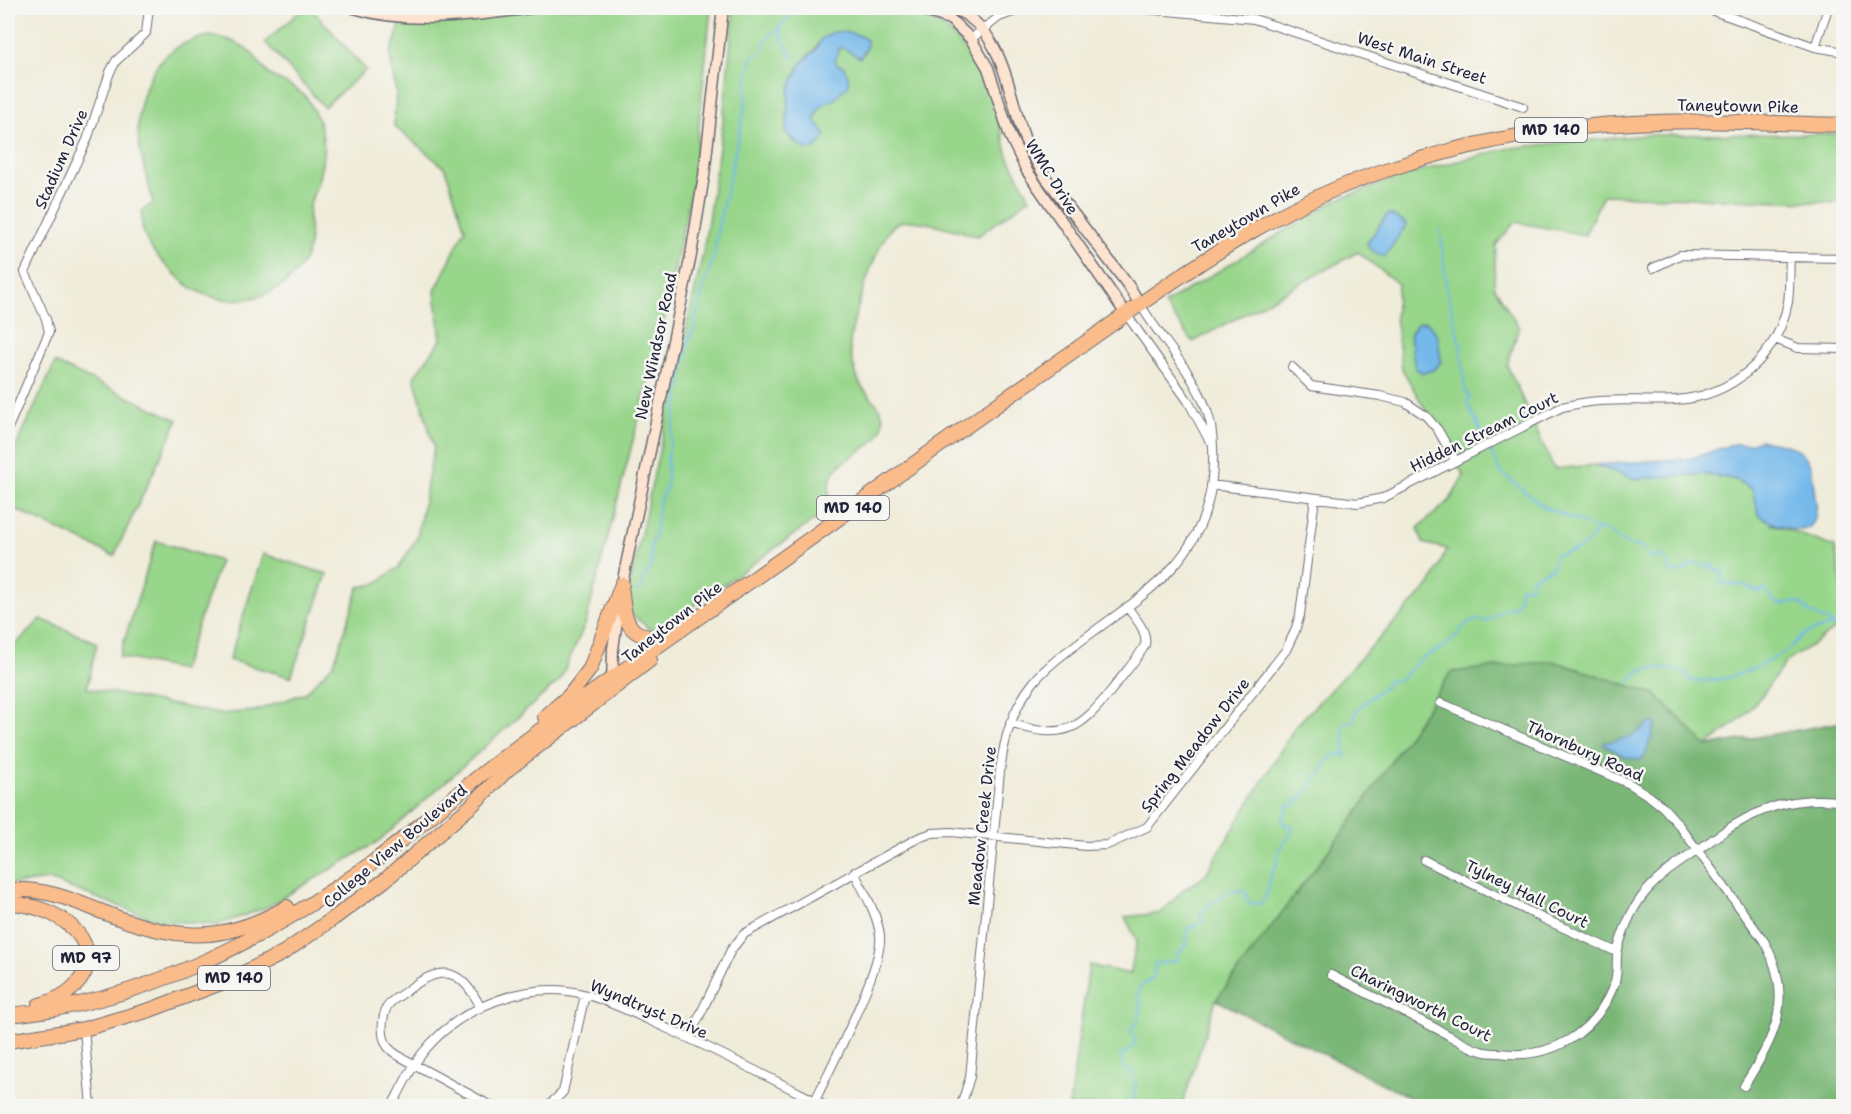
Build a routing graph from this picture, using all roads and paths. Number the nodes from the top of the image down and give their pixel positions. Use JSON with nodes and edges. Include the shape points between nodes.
{"nodes":[{"id":1,"x":149,"y":8,"type":"edge"},
{"id":2,"x":354,"y":8,"type":"edge"},
{"id":3,"x":533,"y":8,"type":"edge"},
{"id":4,"x":723,"y":8,"type":"edge"},
{"id":5,"x":916,"y":8,"type":"edge"},
{"id":6,"x":952,"y":8,"type":"edge"},
{"id":7,"x":1023,"y":8,"type":"edge"},
{"id":8,"x":1134,"y":8,"type":"edge"},
{"id":9,"x":1705,"y":8,"type":"edge"},
{"id":10,"x":1828,"y":8,"type":"edge"},
{"id":11,"x":404,"y":12,"type":"edge"},
{"id":12,"x":982,"y":30,"type":"junction"},
{"id":13,"x":971,"y":39,"type":"junction"},
{"id":14,"x":1815,"y":47,"type":"junction"},
{"id":15,"x":1844,"y":52,"type":"edge"},
{"id":16,"x":1523,"y":107,"type":"dead end"},
{"id":17,"x":1844,"y":124,"type":"edge"},
{"id":18,"x":1790,"y":257,"type":"junction"},
{"id":19,"x":1844,"y":258,"type":"edge"},
{"id":20,"x":1653,"y":268,"type":"dead end"},
{"id":21,"x":1140,"y":304,"type":"junction"},
{"id":22,"x":1126,"y":314,"type":"junction"},
{"id":23,"x":1775,"y":339,"type":"junction"},
{"id":24,"x":1844,"y":349,"type":"edge"},
{"id":25,"x":1292,"y":367,"type":"dead end"},
{"id":26,"x":8,"y":428,"type":"edge"},
{"id":27,"x":1213,"y":450,"type":"junction"},
{"id":28,"x":1455,"y":460,"type":"junction"},
{"id":29,"x":1211,"y":485,"type":"junction"},
{"id":30,"x":1315,"y":498,"type":"junction"},
{"id":31,"x":753,"y":579,"type":"junction"},
{"id":32,"x":622,"y":584,"type":"junction"},
{"id":33,"x":1127,"y":607,"type":"junction"},
{"id":34,"x":666,"y":639,"type":"junction"},
{"id":35,"x":612,"y":684,"type":"junction"},
{"id":36,"x":1441,"y":703,"type":"dead end"},
{"id":37,"x":1010,"y":723,"type":"junction"},
{"id":38,"x":491,"y":767,"type":"junction"},
{"id":39,"x":471,"y":784,"type":"junction"},
{"id":40,"x":1844,"y":802,"type":"edge"},
{"id":41,"x":994,"y":836,"type":"junction"},
{"id":42,"x":1698,"y":851,"type":"junction"},
{"id":43,"x":1424,"y":860,"type":"dead end"},
{"id":44,"x":854,"y":872,"type":"junction"},
{"id":45,"x":8,"y":890,"type":"edge"},
{"id":46,"x":8,"y":903,"type":"edge"},
{"id":47,"x":1617,"y":951,"type":"junction"},
{"id":48,"x":1332,"y":975,"type":"dead end"},
{"id":49,"x":585,"y":995,"type":"junction"},
{"id":50,"x":481,"y":1008,"type":"junction"},
{"id":51,"x":8,"y":1010,"type":"edge"},
{"id":52,"x":8,"y":1015,"type":"edge"},
{"id":53,"x":84,"y":1029,"type":"junction"},
{"id":54,"x":689,"y":1038,"type":"junction"},
{"id":55,"x":8,"y":1042,"type":"edge"},
{"id":56,"x":414,"y":1065,"type":"junction"},
{"id":57,"x":1744,"y":1086,"type":"dead end"},
{"id":58,"x":815,"y":1101,"type":"junction"},
{"id":59,"x":91,"y":1107,"type":"edge"},
{"id":60,"x":392,"y":1107,"type":"edge"},
{"id":61,"x":491,"y":1107,"type":"edge"},
{"id":62,"x":548,"y":1107,"type":"edge"},
{"id":63,"x":825,"y":1107,"type":"edge"},
{"id":64,"x":961,"y":1107,"type":"edge"}],
"edges":[{"from":1,"to":26,"type":"street","name":"Stadium Drive","via":[[146,33],[110,72],[87,140],[25,272],[49,332]]},
{"from":2,"to":11,"type":"main road","via":[[372,13]]},
{"from":3,"to":11,"type":"main road","via":[[460,16]]},
{"from":4,"to":32,"type":"main road","name":"New Windsor Road","via":[[702,188]]},
{"from":5,"to":13,"type":"main road","name":"WMC Drive","via":[[950,19]]},
{"from":6,"to":12,"type":"main road","name":"WMC Drive","via":[[965,13]]},
{"from":7,"to":12,"type":"street","via":[[999,17]]},
{"from":8,"to":16,"type":"street","name":"West Main Street","via":[[1254,19]]},
{"from":9,"to":14,"type":"street"},
{"from":10,"to":14,"type":"street"},
{"from":12,"to":13,"type":"street"},
{"from":12,"to":21,"type":"main road","name":"WMC Drive","via":[[1008,77],[1025,137],[1046,178]]},
{"from":13,"to":22,"type":"main road","name":"WMC Drive","via":[[988,68],[1010,136],[1027,171]]},
{"from":14,"to":15,"type":"street"},
{"from":17,"to":21,"type":"highway","name":"Taneytown Pike","number":"MD 140","via":[[1637,122],[1552,130],[1462,147],[1379,172],[1308,200],[1205,259]]},
{"from":18,"to":19,"type":"street"},
{"from":18,"to":20,"type":"street","via":[[1680,255]]},
{"from":18,"to":23,"type":"street","name":"Hidden Stream Court","via":[[1788,302]]},
{"from":21,"to":22,"type":"highway","name":"Taneytown Pike","number":"MD 140"},
{"from":21,"to":27,"type":"street","name":"Meadow Creek Drive","via":[[1198,390],[1208,413]]},
{"from":22,"to":27,"type":"street","name":"Meadow Creek Drive","via":[[1188,401]]},
{"from":22,"to":31,"type":"highway","name":"Taneytown Pike","number":"MD 140"},
{"from":23,"to":24,"type":"street","via":[[1798,348]]},
{"from":23,"to":28,"type":"street","name":"Hidden Stream Court","via":[[1751,369],[1730,385],[1707,395],[1676,400],[1590,401],[1562,407]]},
{"from":25,"to":28,"type":"street","via":[[1311,386],[1405,402],[1426,416]]},
{"from":27,"to":29,"type":"street","name":"Meadow Creek Drive"},
{"from":28,"to":30,"type":"street","name":"Hidden Stream Court","via":[[1383,498],[1358,502]]},
{"from":29,"to":30,"type":"street","name":"Hidden Stream Court"},
{"from":29,"to":33,"type":"street","name":"Meadow Creek Drive","via":[[1203,520],[1186,552],[1169,574]]},
{"from":30,"to":41,"type":"street","name":"Spring Meadow Drive","via":[[1300,615],[1286,650],[1147,827],[1107,845]]},
{"from":31,"to":34,"type":"highway","name":"Taneytown Pike","number":"MD 140"},
{"from":31,"to":35,"type":"highway","name":"Taneytown Pike","number":"MD 140"},
{"from":32,"to":34,"type":"highway","via":[[623,610],[632,629],[644,637]]},
{"from":32,"to":35,"type":"main road","name":"New Windsor Road"},
{"from":32,"to":38,"type":"highway","via":[[597,654],[581,683]]},
{"from":33,"to":37,"type":"street","name":"Meadow Creek Drive","via":[[1049,665],[1027,690]]},
{"from":33,"to":37,"type":"street","via":[[1144,632],[1145,645],[1089,716],[1058,731],[1036,731]]},
{"from":34,"to":35,"type":"highway","name":"Taneytown Pike","number":"MD 140"},
{"from":35,"to":38,"type":"highway","name":"College View Boulevard","number":"MD 140"},
{"from":35,"to":53,"type":"highway","name":"College View Boulevard","number":"MD 140","via":[[507,770],[385,880],[300,942],[258,967],[195,994]]},
{"from":36,"to":42,"type":"street","name":"Thornbury Road","via":[[1630,784],[1663,807]]},
{"from":37,"to":41,"type":"street","name":"Meadow Creek Drive","via":[[1002,755]]},
{"from":38,"to":39,"type":"highway","name":"College View Boulevard","number":"MD 140"},
{"from":39,"to":45,"type":"highway","via":[[326,884],[267,918],[239,929],[201,934],[163,932],[58,895]]},
{"from":39,"to":52,"type":"highway","name":"College View Boulevard","number":"MD 140","via":[[374,861],[251,940],[126,991],[52,1010]]},
{"from":40,"to":42,"type":"street","name":"Charingworth Court","via":[[1809,800],[1769,807],[1733,825]]},
{"from":41,"to":44,"type":"street","name":"Spring Meadow Drive","via":[[932,833]]},
{"from":41,"to":64,"type":"street","name":"Meadow Creek Drive","via":[[970,1077]]},
{"from":42,"to":47,"type":"street","name":"Charingworth Court","via":[[1662,874],[1642,894]]},
{"from":42,"to":57,"type":"street","name":"Thornbury Road","via":[[1764,941],[1779,979],[1774,1034]]},
{"from":43,"to":47,"type":"street","name":"Tylney Hall Court"},
{"from":44,"to":54,"type":"street","name":"Spring Meadow Drive","via":[[744,934],[731,950]]},
{"from":44,"to":58,"type":"street","via":[[870,903],[879,947],[870,982]]},
{"from":46,"to":51,"type":"highway","number":"MD 97","via":[[35,908],[65,921],[81,939],[86,955],[81,979],[67,994],[43,1005]]},
{"from":47,"to":48,"type":"street","name":"Charingworth Court","via":[[1616,983],[1601,1012],[1584,1031],[1555,1048],[1520,1056],[1482,1051]]},
{"from":49,"to":50,"type":"street","name":"Wyndtryst Drive","via":[[555,991],[522,993]]},
{"from":49,"to":54,"type":"street","name":"Wyndtryst Drive"},
{"from":49,"to":62,"type":"street","via":[[563,1092]]},
{"from":50,"to":56,"type":"street","name":"Wyndtryst Drive","via":[[442,1033]]},
{"from":50,"to":56,"type":"street","via":[[471,987],[447,974],[434,974],[422,980],[389,1004],[384,1016],[388,1047]]},
{"from":53,"to":55,"type":"highway","name":"College View Boulevard","number":"MD 140"},
{"from":53,"to":59,"type":"street"},
{"from":54,"to":58,"type":"street","name":"Wyndtryst Drive"},
{"from":56,"to":60,"type":"street","name":"Wyndtryst Drive"},
{"from":56,"to":61,"type":"street"},
{"from":58,"to":63,"type":"street","name":"Wyndtryst Drive"}]}
